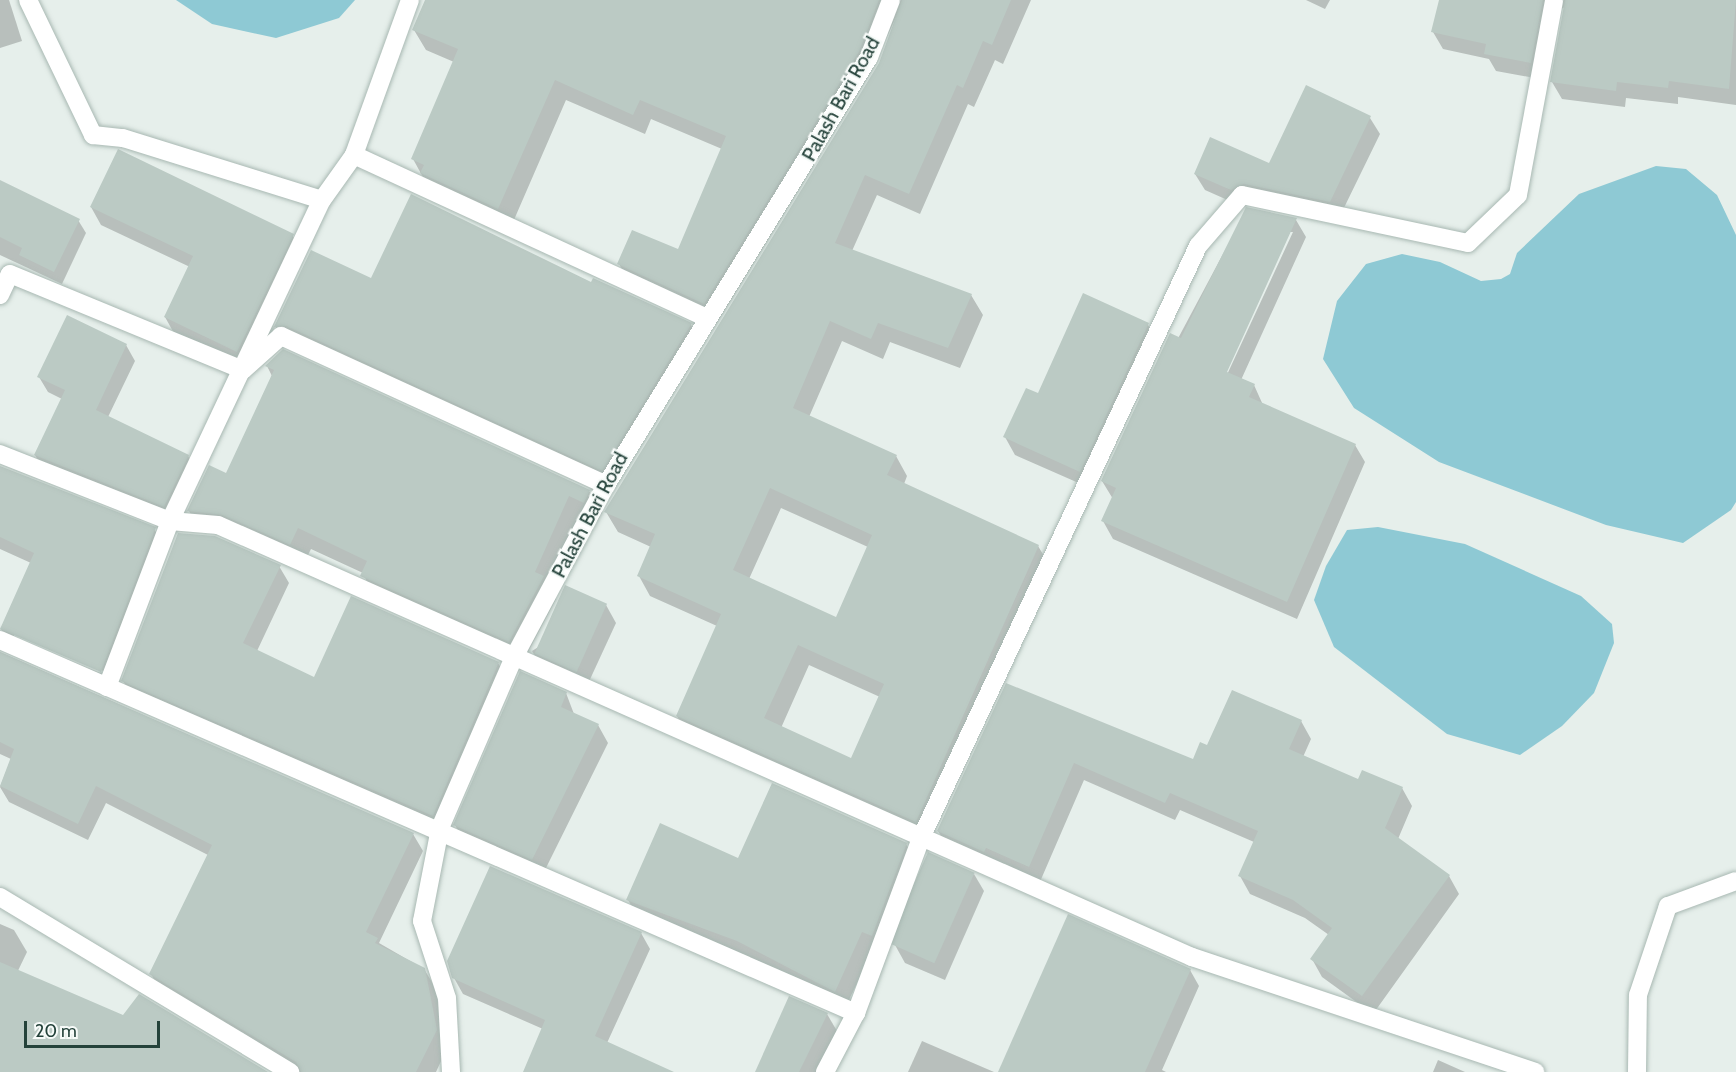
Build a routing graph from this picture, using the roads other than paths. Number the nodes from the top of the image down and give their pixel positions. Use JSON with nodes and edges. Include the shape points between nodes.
{"nodes":[{"id":1,"x":28,"y":0,"type":"edge"},
{"id":2,"x":410,"y":0,"type":"edge"},
{"id":3,"x":891,"y":0,"type":"edge"},
{"id":4,"x":1554,"y":0,"type":"edge"},
{"id":5,"x":354,"y":155,"type":"junction"},
{"id":6,"x":322,"y":200,"type":"junction"},
{"id":7,"x":5,"y":268,"type":"edge"},
{"id":8,"x":0,"y":295,"type":"edge"},
{"id":9,"x":707,"y":318,"type":"junction"},
{"id":10,"x":243,"y":370,"type":"junction"},
{"id":11,"x":0,"y":454,"type":"edge"},
{"id":12,"x":606,"y":485,"type":"junction"},
{"id":13,"x":170,"y":521,"type":"junction"},
{"id":14,"x":0,"y":640,"type":"edge"},
{"id":15,"x":513,"y":659,"type":"junction"},
{"id":16,"x":108,"y":687,"type":"junction"},
{"id":17,"x":441,"y":828,"type":"junction"},
{"id":18,"x":921,"y":838,"type":"junction"},
{"id":19,"x":1736,"y":881,"type":"edge"},
{"id":20,"x":0,"y":897,"type":"edge"},
{"id":21,"x":856,"y":1013,"type":"junction"},
{"id":22,"x":291,"y":1072,"type":"edge"},
{"id":23,"x":451,"y":1072,"type":"edge"},
{"id":24,"x":825,"y":1072,"type":"edge"},
{"id":25,"x":1534,"y":1072,"type":"edge"},
{"id":26,"x":1636,"y":1072,"type":"edge"}],
"edges":[{"from":1,"to":6,"type":"street","via":[[93,135],[123,138]]},
{"from":2,"to":5,"type":"street"},
{"from":3,"to":9,"type":"street","name":"Palash Bari Road","via":[[869,57]]},
{"from":4,"to":18,"type":"street","via":[[1518,195],[1468,243],[1242,195],[1198,246]]},
{"from":5,"to":6,"type":"street"},
{"from":5,"to":9,"type":"street"},
{"from":6,"to":10,"type":"street"},
{"from":7,"to":8,"type":"street"},
{"from":7,"to":10,"type":"street"},
{"from":9,"to":12,"type":"street","name":"Palash Bari Road"},
{"from":10,"to":12,"type":"street","via":[[281,336]]},
{"from":10,"to":13,"type":"street"},
{"from":11,"to":13,"type":"street"},
{"from":12,"to":15,"type":"street","name":"Palash Bari Road"},
{"from":13,"to":15,"type":"street","via":[[218,525]]},
{"from":13,"to":16,"type":"street"},
{"from":14,"to":16,"type":"street"},
{"from":15,"to":17,"type":"street","name":"Palash Bari Road"},
{"from":15,"to":18,"type":"street"},
{"from":16,"to":17,"type":"street"},
{"from":17,"to":21,"type":"street"},
{"from":17,"to":23,"type":"street","name":"Palash Bari Road","via":[[422,921],[447,998]]},
{"from":18,"to":21,"type":"street"},
{"from":18,"to":25,"type":"street","via":[[1192,957]]},
{"from":19,"to":26,"type":"street","via":[[1668,906],[1638,995]]},
{"from":20,"to":22,"type":"street"},
{"from":21,"to":24,"type":"street"}]}
